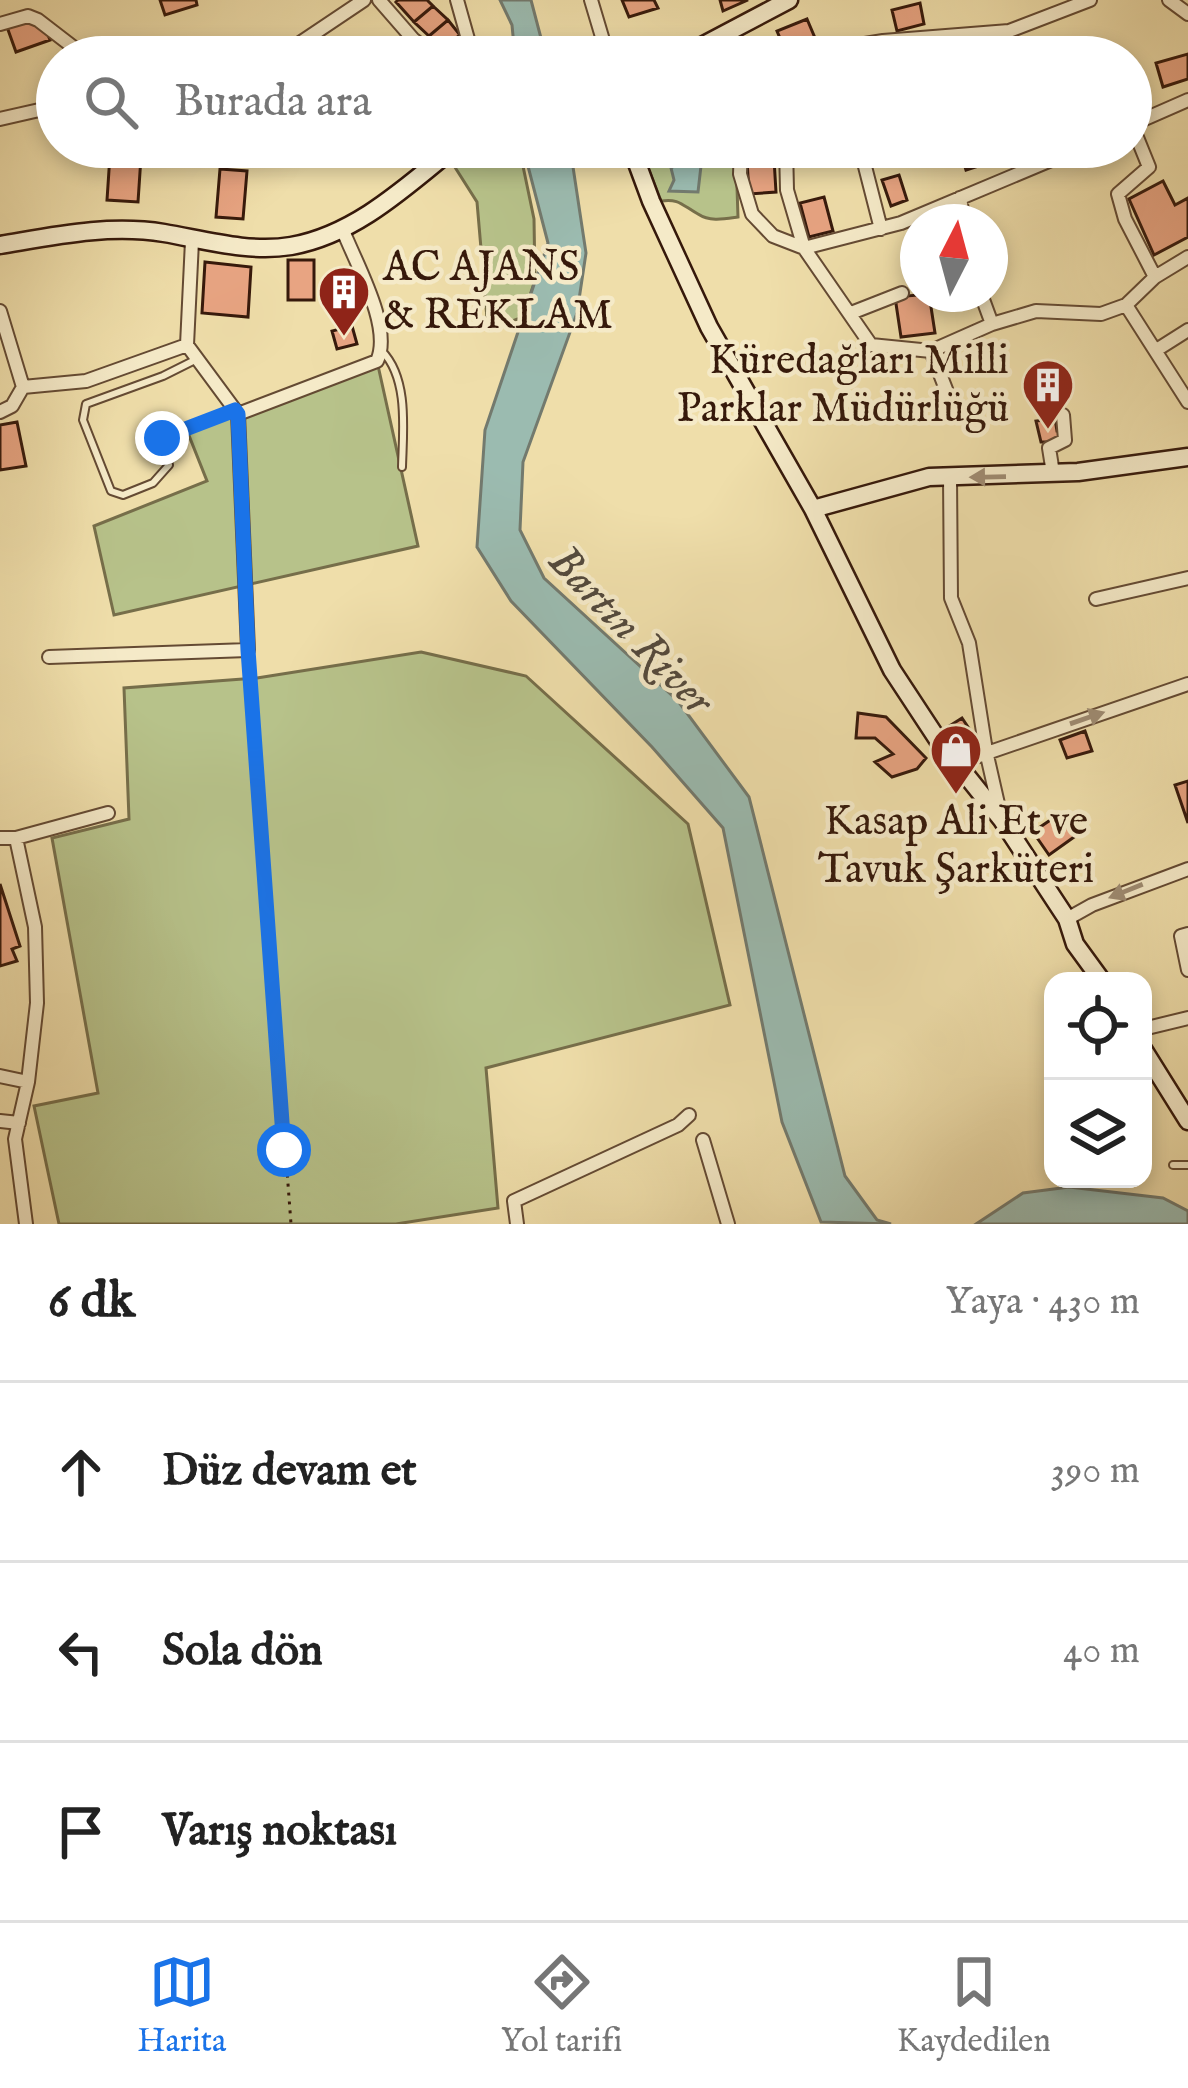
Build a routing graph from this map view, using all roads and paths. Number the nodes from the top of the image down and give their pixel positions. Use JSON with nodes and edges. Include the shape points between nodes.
{"nodes":[{"id":1,"x":364,"y":0,"type":"edge"},
{"id":2,"x":379,"y":0,"type":"edge"},
{"id":3,"x":457,"y":0,"type":"edge"},
{"id":4,"x":591,"y":0,"type":"edge"},
{"id":5,"x":789,"y":0,"type":"edge"},
{"id":6,"x":1090,"y":0,"type":"edge"},
{"id":7,"x":1168,"y":0,"type":"edge"},
{"id":8,"x":769,"y":5,"type":"edge"},
{"id":9,"x":1188,"y":14,"type":"edge"},
{"id":10,"x":0,"y":24,"type":"edge"},
{"id":11,"x":59,"y":36,"type":"edge"},
{"id":12,"x":309,"y":36,"type":"edge"},
{"id":13,"x":410,"y":36,"type":"edge"},
{"id":14,"x":467,"y":36,"type":"edge"},
{"id":15,"x":602,"y":36,"type":"edge"},
{"id":16,"x":717,"y":36,"type":"edge"},
{"id":17,"x":955,"y":36,"type":"edge"},
{"id":18,"x":1188,"y":100,"type":"edge"},
{"id":19,"x":36,"y":111,"type":"edge"},
{"id":20,"x":1152,"y":116,"type":"edge"},
{"id":21,"x":0,"y":119,"type":"edge"},
{"id":22,"x":429,"y":168,"type":"edge"},
{"id":23,"x":639,"y":168,"type":"edge"},
{"id":24,"x":740,"y":168,"type":"edge"},
{"id":25,"x":786,"y":168,"type":"edge"},
{"id":26,"x":865,"y":168,"type":"edge"},
{"id":27,"x":1032,"y":168,"type":"edge"},
{"id":28,"x":1148,"y":168,"type":"edge"},
{"id":29,"x":960,"y":198,"type":"junction"},
{"id":30,"x":961,"y":204,"type":"edge"},
{"id":31,"x":341,"y":228,"type":"junction"},
{"id":32,"x":880,"y":229,"type":"junction"},
{"id":33,"x":192,"y":241,"type":"junction"},
{"id":34,"x":0,"y":245,"type":"edge"},
{"id":35,"x":804,"y":248,"type":"junction"},
{"id":36,"x":1188,"y":257,"type":"edge"},
{"id":37,"x":1155,"y":277,"type":"junction"},
{"id":38,"x":900,"y":294,"type":"edge"},
{"id":39,"x":1126,"y":305,"type":"junction"},
{"id":40,"x":0,"y":311,"type":"edge"},
{"id":41,"x":988,"y":312,"type":"edge"},
{"id":42,"x":851,"y":313,"type":"junction"},
{"id":43,"x":992,"y":323,"type":"junction"},
{"id":44,"x":1188,"y":329,"type":"edge"},
{"id":45,"x":187,"y":345,"type":"junction"},
{"id":46,"x":1157,"y":349,"type":"junction"},
{"id":47,"x":382,"y":351,"type":"junction"},
{"id":48,"x":931,"y":351,"type":"junction"},
{"id":49,"x":196,"y":358,"type":"junction"},
{"id":50,"x":23,"y":387,"type":"junction"},
{"id":51,"x":949,"y":398,"type":"dead end"},
{"id":52,"x":1188,"y":402,"type":"edge"},
{"id":53,"x":0,"y":412,"type":"edge"},
{"id":54,"x":236,"y":412,"type":"junction"},
{"id":55,"x":1063,"y":415,"type":"dead end"},
{"id":56,"x":1188,"y":458,"type":"edge"},
{"id":57,"x":402,"y":467,"type":"dead end"},
{"id":58,"x":1053,"y":473,"type":"junction"},
{"id":59,"x":950,"y":477,"type":"junction"},
{"id":60,"x":813,"y":509,"type":"junction"},
{"id":61,"x":1188,"y":578,"type":"edge"},
{"id":62,"x":1096,"y":599,"type":"dead end"},
{"id":63,"x":248,"y":650,"type":"junction"},
{"id":64,"x":49,"y":656,"type":"dead end"},
{"id":65,"x":1187,"y":689,"type":"edge"},
{"id":66,"x":986,"y":751,"type":"junction"},
{"id":67,"x":958,"y":763,"type":"junction"},
{"id":68,"x":108,"y":813,"type":"dead end"},
{"id":69,"x":1002,"y":820,"type":"junction"},
{"id":70,"x":0,"y":838,"type":"edge"},
{"id":71,"x":16,"y":838,"type":"junction"},
{"id":72,"x":1188,"y":868,"type":"edge"},
{"id":73,"x":1067,"y":919,"type":"junction"},
{"id":74,"x":1188,"y":934,"type":"edge"},
{"id":75,"x":1188,"y":970,"type":"edge"},
{"id":76,"x":1096,"y":972,"type":"edge"},
{"id":77,"x":1188,"y":1018,"type":"edge"},
{"id":78,"x":1152,"y":1027,"type":"edge"},
{"id":79,"x":1152,"y":1063,"type":"edge"},
{"id":80,"x":0,"y":1076,"type":"edge"},
{"id":81,"x":28,"y":1082,"type":"junction"},
{"id":82,"x":689,"y":1114,"type":"dead end"},
{"id":83,"x":0,"y":1121,"type":"edge"},
{"id":84,"x":1188,"y":1121,"type":"edge"},
{"id":85,"x":20,"y":1123,"type":"junction"},
{"id":86,"x":703,"y":1140,"type":"dead end"},
{"id":87,"x":1173,"y":1165,"type":"dead end"},
{"id":88,"x":1188,"y":1165,"type":"edge"},
{"id":89,"x":26,"y":1224,"type":"edge"},
{"id":90,"x":291,"y":1224,"type":"edge"},
{"id":91,"x":517,"y":1224,"type":"edge"},
{"id":92,"x":728,"y":1224,"type":"edge"}],
"edges":[{"from":1,"to":12,"type":"street"},
{"from":2,"to":13,"type":"street"},
{"from":3,"to":14,"type":"street"},
{"from":4,"to":15,"type":"street"},
{"from":5,"to":8,"type":"street"},
{"from":6,"to":17,"type":"street","via":[[1009,31]]},
{"from":7,"to":9,"type":"street"},
{"from":8,"to":16,"type":"street"},
{"from":10,"to":11,"type":"street","via":[[28,16]]},
{"from":18,"to":20,"type":"street"},
{"from":19,"to":21,"type":"street"},
{"from":22,"to":31,"type":"street"},
{"from":23,"to":60,"type":"street","via":[[709,327]]},
{"from":24,"to":35,"type":"street","via":[[752,214],[773,236]]},
{"from":25,"to":35,"type":"street"},
{"from":26,"to":32,"type":"street"},
{"from":27,"to":29,"type":"street"},
{"from":28,"to":37,"type":"street","via":[[1118,194]]},
{"from":29,"to":30,"type":"street"},
{"from":29,"to":32,"type":"street"},
{"from":31,"to":33,"type":"street","via":[[290,246]]},
{"from":31,"to":47,"type":"street"},
{"from":32,"to":35,"type":"street"},
{"from":33,"to":34,"type":"street","via":[[88,230]]},
{"from":33,"to":45,"type":"street"},
{"from":35,"to":42,"type":"street"},
{"from":36,"to":37,"type":"street"},
{"from":37,"to":39,"type":"street"},
{"from":38,"to":42,"type":"street"},
{"from":39,"to":43,"type":"street","via":[[1101,314],[1036,311]]},
{"from":39,"to":46,"type":"street"},
{"from":40,"to":50,"type":"street"},
{"from":41,"to":43,"type":"street"},
{"from":42,"to":48,"type":"street","via":[[871,345]]},
{"from":43,"to":48,"type":"street"},
{"from":44,"to":46,"type":"street"},
{"from":45,"to":49,"type":"street"},
{"from":45,"to":50,"type":"street","via":[[86,381]]},
{"from":46,"to":52,"type":"street"},
{"from":47,"to":54,"type":"street","via":[[376,361]]},
{"from":47,"to":57,"type":"lane","via":[[399,388]]},
{"from":48,"to":51,"type":"street"},
{"from":49,"to":54,"type":"street"},
{"from":49,"to":54,"type":"lane","via":[[86,404],[82,420],[111,491],[123,495],[153,483],[169,465],[162,438]]},
{"from":50,"to":53,"type":"street"},
{"from":54,"to":63,"type":"street"},
{"from":55,"to":58,"type":"street","via":[[1065,440],[1049,448]]},
{"from":56,"to":58,"type":"street"},
{"from":58,"to":59,"type":"street","one_way":true},
{"from":59,"to":60,"type":"street"},
{"from":59,"to":66,"type":"street","via":[[951,598],[969,643]]},
{"from":60,"to":67,"type":"street","via":[[892,670]]},
{"from":61,"to":62,"type":"street"},
{"from":63,"to":64,"type":"street"},
{"from":63,"to":90,"type":"path"},
{"from":66,"to":65,"type":"street","one_way":true},
{"from":66,"to":67,"type":"street"},
{"from":66,"to":69,"type":"street"},
{"from":67,"to":69,"type":"street"},
{"from":68,"to":71,"type":"street"},
{"from":69,"to":73,"type":"street"},
{"from":70,"to":71,"type":"street"},
{"from":71,"to":81,"type":"street","via":[[35,927]]},
{"from":72,"to":73,"type":"street","one_way":true},
{"from":73,"to":76,"type":"street"},
{"from":74,"to":75,"type":"street","via":[[1181,936]]},
{"from":77,"to":78,"type":"street"},
{"from":79,"to":84,"type":"street"},
{"from":80,"to":81,"type":"street"},
{"from":81,"to":85,"type":"street"},
{"from":82,"to":91,"type":"street","via":[[514,1201]]},
{"from":83,"to":85,"type":"street"},
{"from":85,"to":89,"type":"street"},
{"from":86,"to":92,"type":"street"},
{"from":87,"to":88,"type":"lane"}]}
